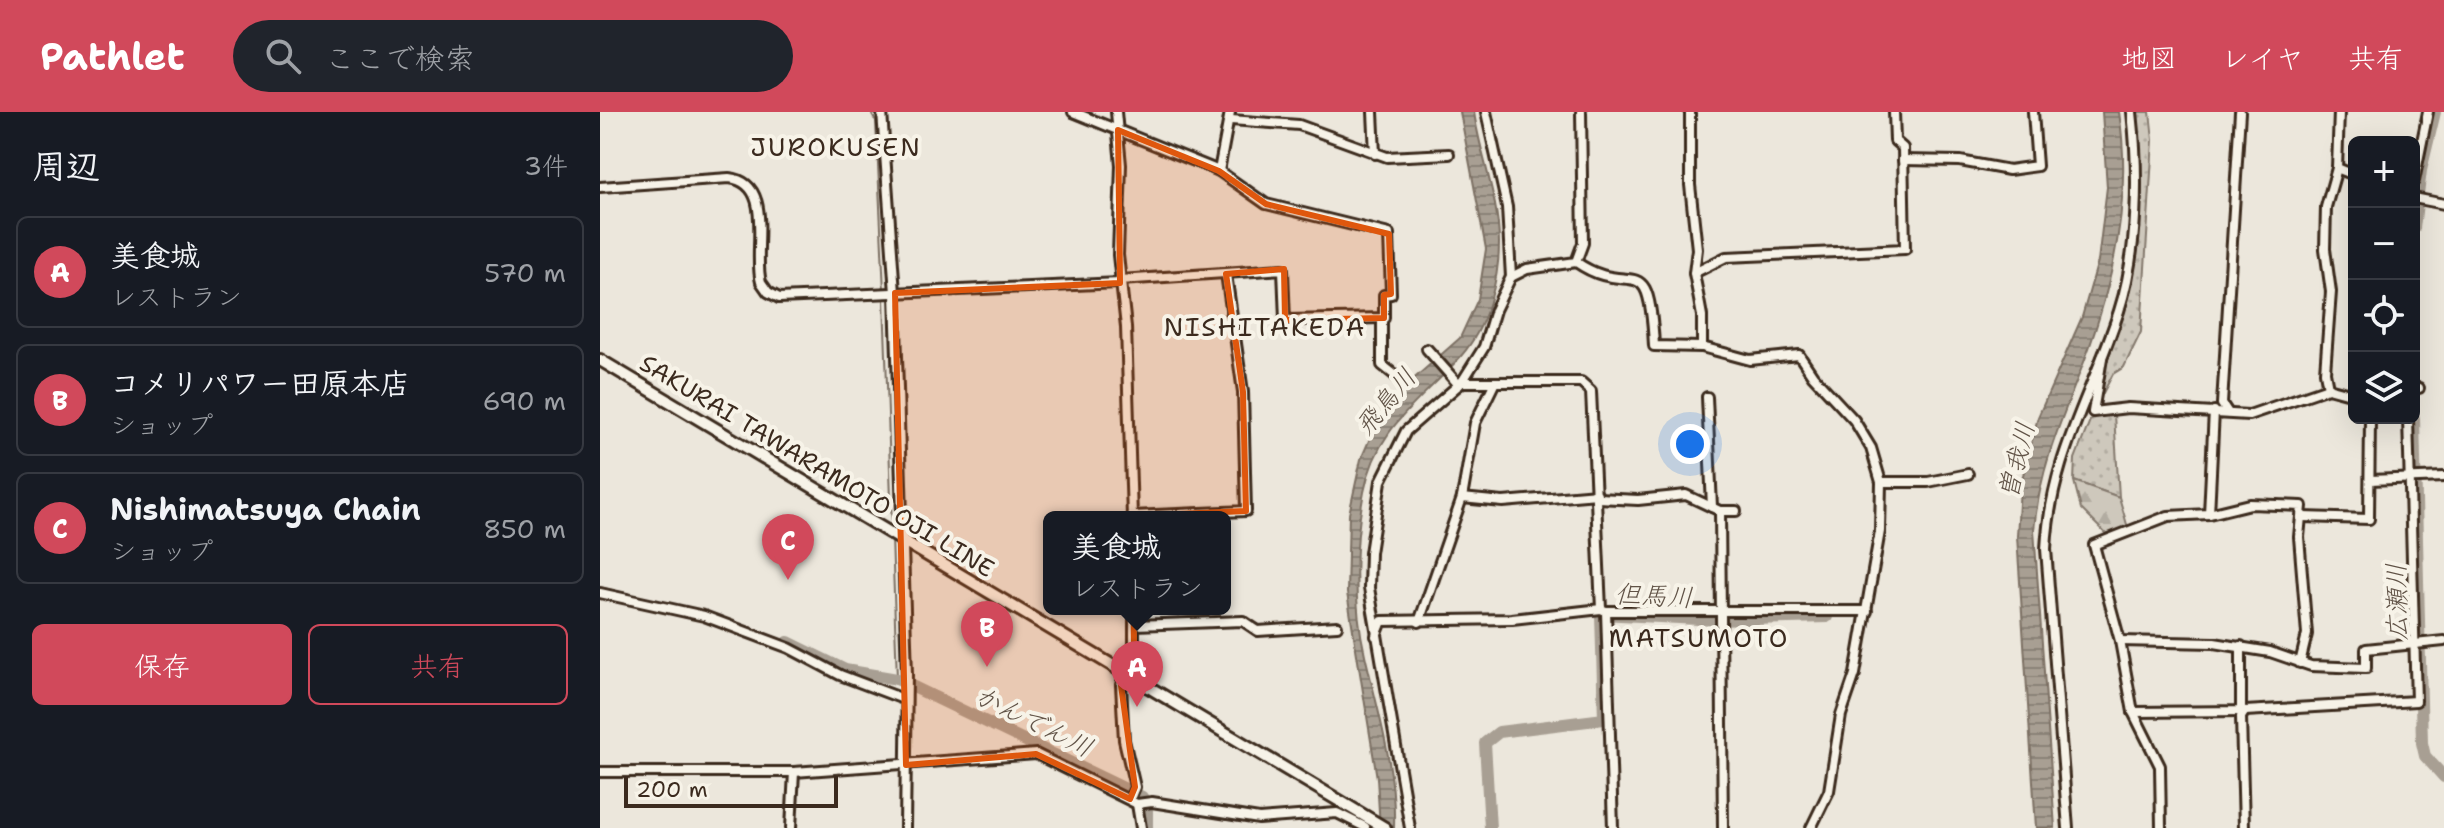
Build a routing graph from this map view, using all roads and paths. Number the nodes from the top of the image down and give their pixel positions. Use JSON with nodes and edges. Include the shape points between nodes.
{"nodes":[{"id":1,"x":882,"y":112,"type":"edge"},
{"id":2,"x":1073,"y":112,"type":"edge"},
{"id":3,"x":1116,"y":112,"type":"edge"},
{"id":4,"x":1373,"y":112,"type":"edge"},
{"id":5,"x":1486,"y":112,"type":"edge"},
{"id":6,"x":1581,"y":112,"type":"edge"},
{"id":7,"x":1690,"y":112,"type":"edge"},
{"id":8,"x":1894,"y":112,"type":"edge"},
{"id":9,"x":2033,"y":112,"type":"edge"},
{"id":10,"x":2132,"y":112,"type":"edge"},
{"id":11,"x":2240,"y":112,"type":"edge"},
{"id":12,"x":2339,"y":112,"type":"edge"},
{"id":13,"x":2428,"y":112,"type":"edge"},
{"id":14,"x":1231,"y":116,"type":"edge"},
{"id":15,"x":1118,"y":130,"type":"junction"},
{"id":16,"x":2420,"y":151,"type":"edge"},
{"id":17,"x":1375,"y":154,"type":"junction"},
{"id":18,"x":1449,"y":154,"type":"dead end"},
{"id":19,"x":1903,"y":160,"type":"junction"},
{"id":20,"x":2337,"y":168,"type":"junction"},
{"id":21,"x":1219,"y":171,"type":"junction"},
{"id":22,"x":2348,"y":173,"type":"edge"},
{"id":23,"x":600,"y":187,"type":"edge"},
{"id":24,"x":2420,"y":200,"type":"edge"},
{"id":25,"x":2444,"y":204,"type":"edge"},
{"id":26,"x":1576,"y":262,"type":"junction"},
{"id":27,"x":1694,"y":273,"type":"junction"},
{"id":28,"x":1226,"y":274,"type":"junction"},
{"id":29,"x":1511,"y":277,"type":"junction"},
{"id":30,"x":1120,"y":281,"type":"junction"},
{"id":31,"x":892,"y":293,"type":"junction"},
{"id":32,"x":1382,"y":318,"type":"junction"},
{"id":33,"x":1702,"y":347,"type":"junction"},
{"id":34,"x":1428,"y":350,"type":"dead end"},
{"id":35,"x":2102,"y":356,"type":"junction"},
{"id":36,"x":600,"y":360,"type":"edge"},
{"id":37,"x":1401,"y":380,"type":"dead end"},
{"id":38,"x":1461,"y":384,"type":"junction"},
{"id":39,"x":1494,"y":384,"type":"junction"},
{"id":40,"x":2328,"y":388,"type":"junction"},
{"id":41,"x":2348,"y":393,"type":"edge"},
{"id":42,"x":1707,"y":397,"type":"dead end"},
{"id":43,"x":2214,"y":411,"type":"junction"},
{"id":44,"x":2228,"y":413,"type":"junction"},
{"id":45,"x":2370,"y":424,"type":"edge"},
{"id":46,"x":2409,"y":424,"type":"edge"},
{"id":47,"x":1968,"y":474,"type":"dead end"},
{"id":48,"x":2444,"y":477,"type":"edge"},
{"id":49,"x":2415,"y":479,"type":"junction"},
{"id":50,"x":2370,"y":480,"type":"junction"},
{"id":51,"x":1881,"y":482,"type":"junction"},
{"id":52,"x":1598,"y":496,"type":"junction"},
{"id":53,"x":1462,"y":498,"type":"junction"},
{"id":54,"x":1716,"y":509,"type":"junction"},
{"id":55,"x":1132,"y":511,"type":"edge"},
{"id":56,"x":1736,"y":511,"type":"dead end"},
{"id":57,"x":1231,"y":512,"type":"edge"},
{"id":58,"x":2209,"y":514,"type":"junction"},
{"id":59,"x":2303,"y":517,"type":"junction"},
{"id":60,"x":900,"y":540,"type":"junction"},
{"id":61,"x":600,"y":593,"type":"edge"},
{"id":62,"x":1722,"y":609,"type":"junction"},
{"id":63,"x":1604,"y":610,"type":"junction"},
{"id":64,"x":1867,"y":611,"type":"junction"},
{"id":65,"x":1134,"y":615,"type":"edge"},
{"id":66,"x":1419,"y":622,"type":"junction"},
{"id":67,"x":1135,"y":625,"type":"junction"},
{"id":68,"x":1337,"y":626,"type":"dead end"},
{"id":69,"x":1375,"y":636,"type":"junction"},
{"id":70,"x":2120,"y":641,"type":"junction"},
{"id":71,"x":2444,"y":641,"type":"edge"},
{"id":72,"x":2419,"y":643,"type":"junction"},
{"id":73,"x":2241,"y":646,"type":"junction"},
{"id":74,"x":2300,"y":663,"type":"junction"},
{"id":75,"x":1123,"y":672,"type":"junction"},
{"id":76,"x":907,"y":695,"type":"junction"},
{"id":77,"x":2243,"y":711,"type":"junction"},
{"id":78,"x":2133,"y":712,"type":"junction"},
{"id":79,"x":906,"y":765,"type":"junction"},
{"id":80,"x":600,"y":772,"type":"edge"},
{"id":81,"x":794,"y":772,"type":"junction"},
{"id":82,"x":1134,"y":801,"type":"junction"},
{"id":83,"x":1367,"y":823,"type":"edge"},
{"id":84,"x":791,"y":828,"type":"edge"},
{"id":85,"x":905,"y":828,"type":"edge"},
{"id":86,"x":1141,"y":828,"type":"edge"},
{"id":87,"x":1385,"y":828,"type":"edge"},
{"id":88,"x":1410,"y":828,"type":"edge"},
{"id":89,"x":1613,"y":828,"type":"edge"},
{"id":90,"x":1723,"y":828,"type":"edge"},
{"id":91,"x":1811,"y":828,"type":"edge"},
{"id":92,"x":2068,"y":828,"type":"edge"},
{"id":93,"x":2161,"y":828,"type":"edge"},
{"id":94,"x":2244,"y":828,"type":"edge"}],
"edges":[{"from":1,"to":31,"type":"street"},
{"from":2,"to":15,"type":"street"},
{"from":3,"to":15,"type":"street"},
{"from":4,"to":17,"type":"street"},
{"from":5,"to":29,"type":"street","via":[[1507,207]]},
{"from":6,"to":26,"type":"street","via":[[1583,243]]},
{"from":7,"to":27,"type":"street"},
{"from":8,"to":19,"type":"street","via":[[1895,141],[1903,148]]},
{"from":9,"to":19,"type":"street","via":[[2037,166],[2009,170],[1960,161]]},
{"from":10,"to":35,"type":"street","via":[[2135,232],[2120,309]]},
{"from":11,"to":44,"type":"street","via":[[2222,404]]},
{"from":12,"to":20,"type":"street"},
{"from":13,"to":16,"type":"street"},
{"from":14,"to":17,"type":"street","via":[[1299,125]]},
{"from":14,"to":21,"type":"street"},
{"from":15,"to":21,"type":"street"},
{"from":15,"to":30,"type":"street"},
{"from":17,"to":18,"type":"street"},
{"from":19,"to":27,"type":"street","via":[[1905,249],[1726,257]]},
{"from":20,"to":22,"type":"street"},
{"from":20,"to":40,"type":"street","via":[[2326,221],[2331,292]]},
{"from":21,"to":32,"type":"street","via":[[1266,204],[1389,234],[1391,294],[1384,295]]},
{"from":23,"to":31,"type":"street","via":[[736,179],[757,197],[760,276],[768,292],[785,299]]},
{"from":24,"to":25,"type":"street"},
{"from":26,"to":29,"type":"street","via":[[1527,269]]},
{"from":26,"to":33,"type":"street","via":[[1593,273],[1640,281],[1651,299],[1654,346]]},
{"from":27,"to":33,"type":"street"},
{"from":28,"to":30,"type":"street"},
{"from":28,"to":32,"type":"street","via":[[1283,269],[1285,320]]},
{"from":28,"to":57,"type":"street","via":[[1243,392],[1246,511]]},
{"from":29,"to":38,"type":"street","via":[[1484,347]]},
{"from":30,"to":31,"type":"street"},
{"from":30,"to":55,"type":"street"},
{"from":31,"to":60,"type":"street"},
{"from":32,"to":37,"type":"street","via":[[1382,365]]},
{"from":33,"to":51,"type":"street","via":[[1750,360],[1799,355],[1805,359],[1813,376],[1854,420],[1871,448]]},
{"from":34,"to":38,"type":"street"},
{"from":35,"to":43,"type":"street","via":[[2093,412]]},
{"from":35,"to":92,"type":"street","via":[[2064,447],[2048,514],[2046,549]]},
{"from":36,"to":60,"type":"main road","name":"SAKURAI TAWARAMOTO OJI LINE"},
{"from":38,"to":39,"type":"street"},
{"from":38,"to":69,"type":"street","via":[[1406,431],[1381,481],[1370,553]]},
{"from":39,"to":52,"type":"street","via":[[1587,384]]},
{"from":39,"to":53,"type":"street","via":[[1475,423]]},
{"from":40,"to":41,"type":"street"},
{"from":40,"to":44,"type":"street","via":[[2249,415]]},
{"from":42,"to":54,"type":"street"},
{"from":43,"to":44,"type":"street"},
{"from":43,"to":58,"type":"street"},
{"from":45,"to":50,"type":"street"},
{"from":46,"to":49,"type":"street"},
{"from":47,"to":51,"type":"street","via":[[1928,482]]},
{"from":48,"to":49,"type":"street"},
{"from":49,"to":50,"type":"street"},
{"from":49,"to":72,"type":"street"},
{"from":50,"to":59,"type":"street","via":[[2369,519]]},
{"from":51,"to":64,"type":"street","via":[[1880,531]]},
{"from":52,"to":53,"type":"street","via":[[1503,502]]},
{"from":52,"to":54,"type":"street","via":[[1638,500],[1686,495]]},
{"from":52,"to":63,"type":"street"},
{"from":53,"to":66,"type":"street"},
{"from":54,"to":56,"type":"street"},
{"from":54,"to":62,"type":"street"},
{"from":58,"to":59,"type":"street","via":[[2250,504],[2294,505],[2302,506]]},
{"from":58,"to":70,"type":"street","via":[[2168,516],[2094,545]]},
{"from":59,"to":74,"type":"street","via":[[2299,537],[2307,634]]},
{"from":60,"to":75,"type":"main road","name":"SAKURAI TAWARAMOTO OJI LINE"},
{"from":60,"to":76,"type":"street"},
{"from":61,"to":76,"type":"street","via":[[704,616],[789,648],[840,675]]},
{"from":62,"to":63,"type":"street"},
{"from":62,"to":64,"type":"street"},
{"from":62,"to":90,"type":"street"},
{"from":63,"to":66,"type":"street"},
{"from":63,"to":89,"type":"street"},
{"from":64,"to":91,"type":"street","via":[[1829,791]]},
{"from":65,"to":67,"type":"street"},
{"from":66,"to":69,"type":"street","via":[[1382,621]]},
{"from":67,"to":68,"type":"street","via":[[1243,621],[1258,631]]},
{"from":67,"to":75,"type":"street"},
{"from":69,"to":88,"type":"street"},
{"from":70,"to":73,"type":"street"},
{"from":70,"to":78,"type":"street"},
{"from":71,"to":72,"type":"street"},
{"from":72,"to":74,"type":"street","via":[[2366,649],[2366,668]]},
{"from":72,"to":77,"type":"street","via":[[2416,701]]},
{"from":73,"to":74,"type":"street"},
{"from":73,"to":77,"type":"street"},
{"from":75,"to":82,"type":"street","via":[[1124,740]]},
{"from":75,"to":83,"type":"main road","name":"SAKURAI TAWARAMOTO OJI LINE"},
{"from":76,"to":79,"type":"street"},
{"from":77,"to":78,"type":"street"},
{"from":77,"to":94,"type":"street"},
{"from":78,"to":93,"type":"street","via":[[2160,766]]},
{"from":79,"to":81,"type":"street"},
{"from":79,"to":82,"type":"street","via":[[1036,754]]},
{"from":79,"to":85,"type":"street"},
{"from":80,"to":81,"type":"street"},
{"from":81,"to":84,"type":"street"},
{"from":82,"to":83,"type":"street","via":[[1259,819],[1337,813]]},
{"from":82,"to":86,"type":"street"},
{"from":83,"to":87,"type":"main road","name":"SAKURAI TAWARAMOTO OJI LINE"}]}
